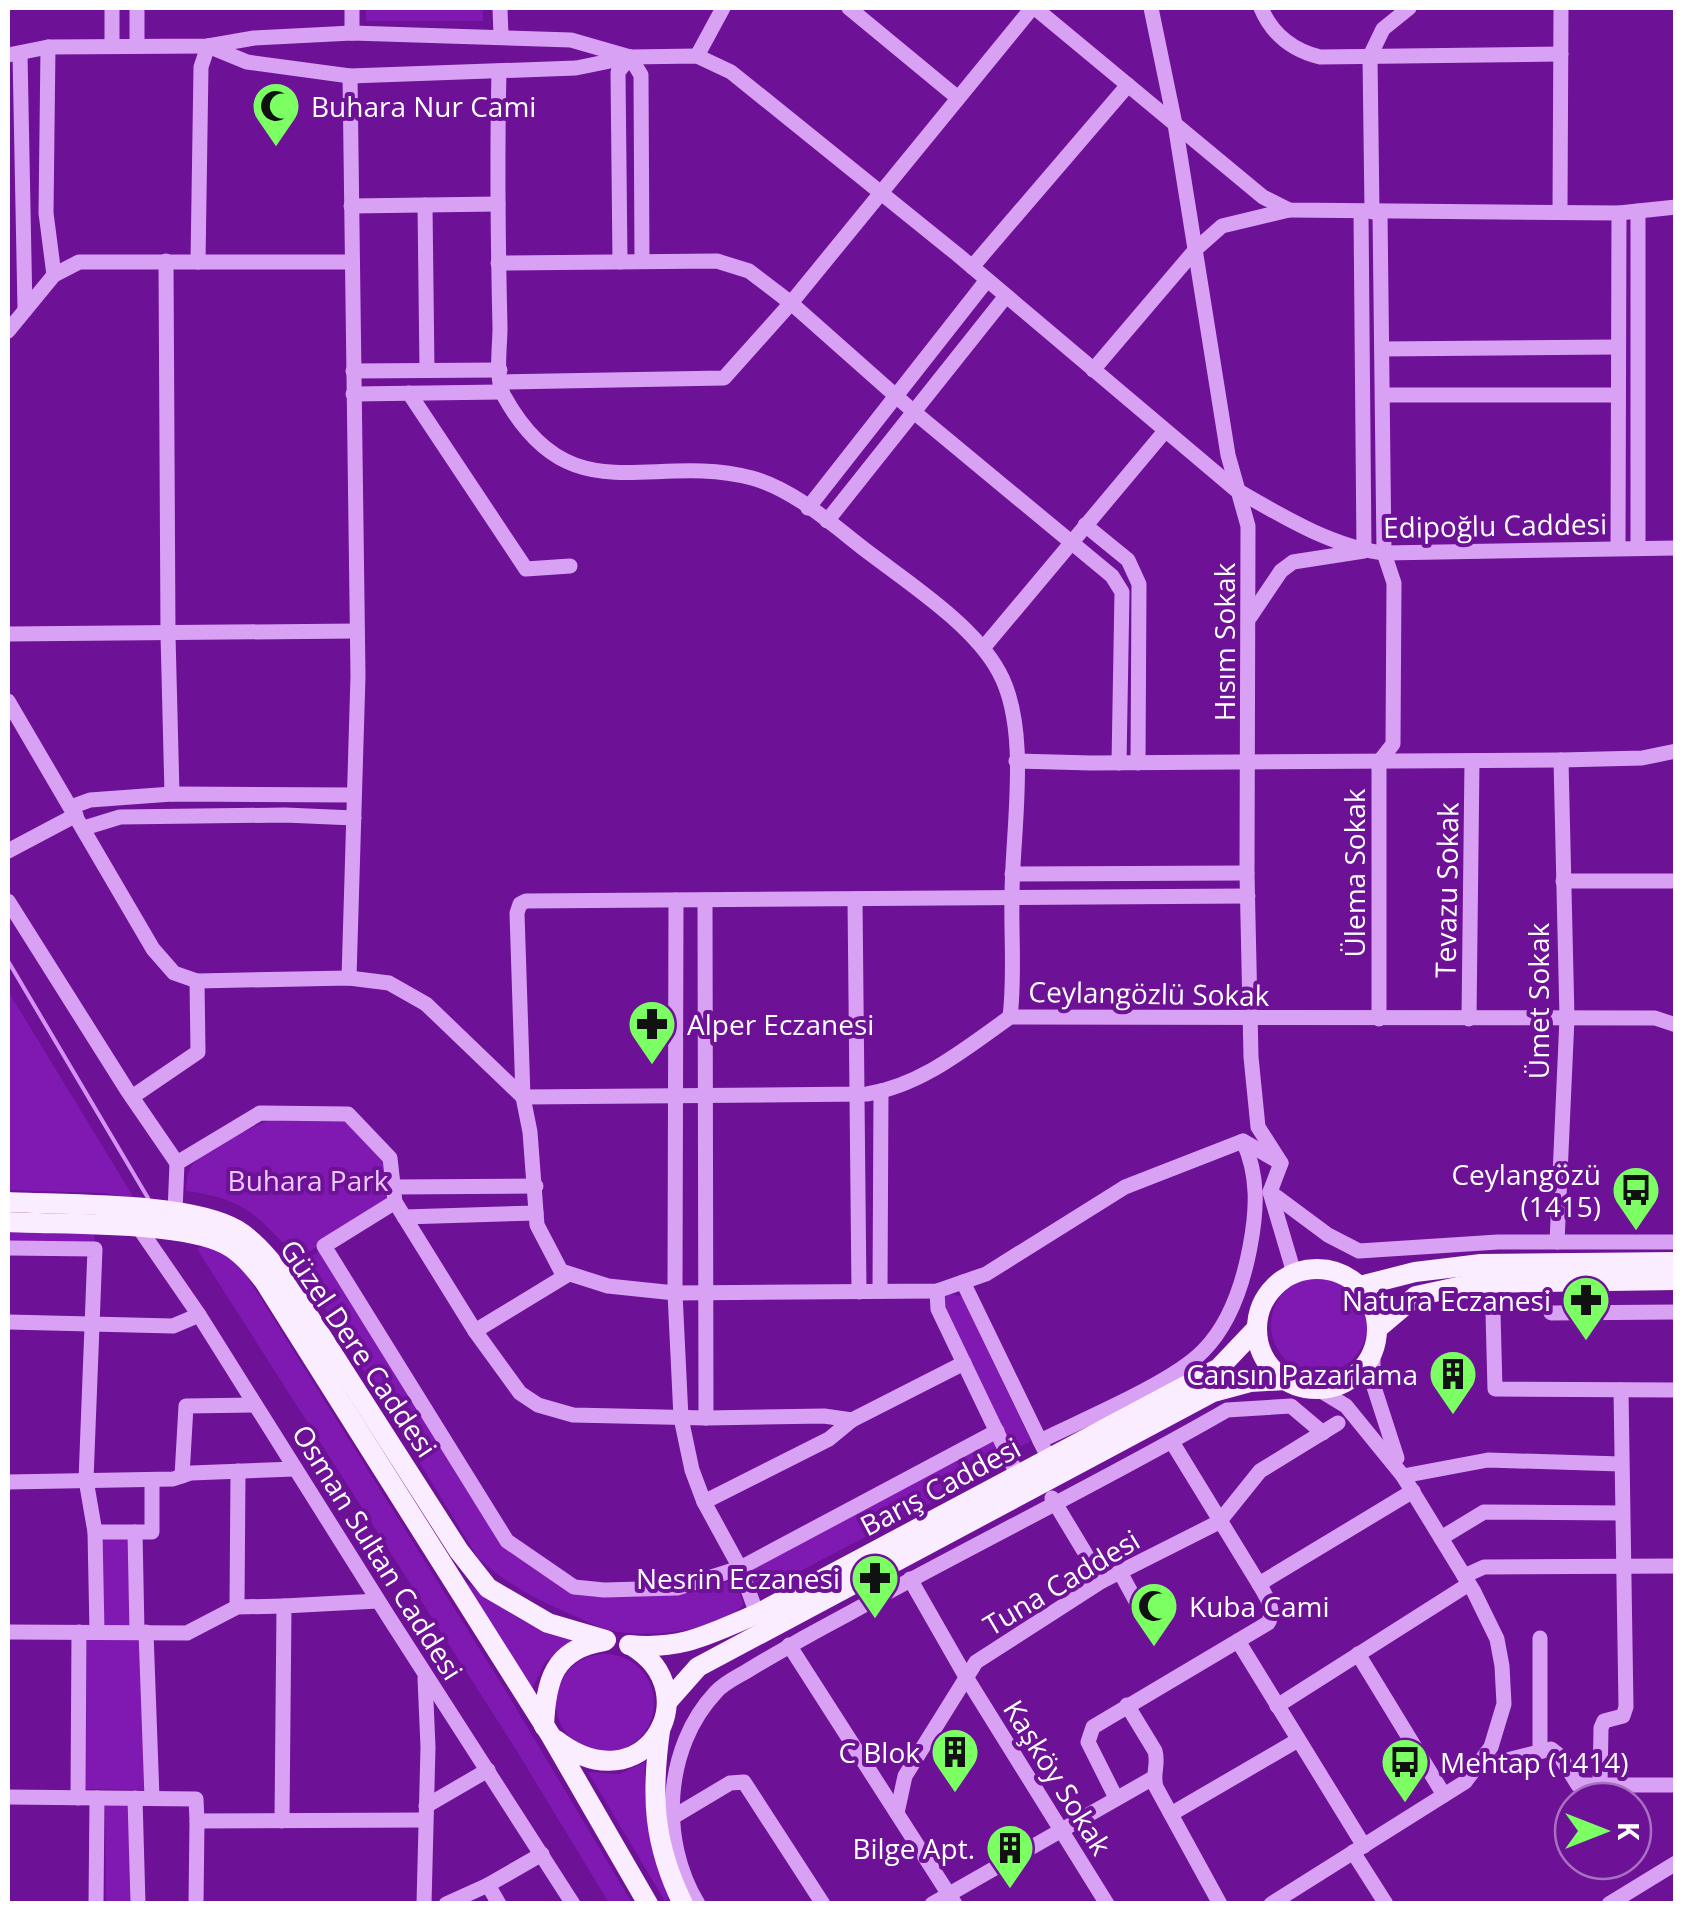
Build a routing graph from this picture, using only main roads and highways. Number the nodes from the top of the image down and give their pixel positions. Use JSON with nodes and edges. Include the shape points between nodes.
{"nodes":[{"id":1,"x":8,"y":1202,"type":"edge"},
{"id":2,"x":8,"y":1222,"type":"edge"},
{"id":3,"x":1676,"y":1262,"type":"edge"},
{"id":4,"x":1676,"y":1280,"type":"edge"},
{"id":5,"x":1360,"y":1286,"type":"junction"},
{"id":6,"x":1257,"y":1328,"type":"junction"},
{"id":7,"x":1378,"y":1328,"type":"junction"},
{"id":8,"x":1286,"y":1380,"type":"junction"},
{"id":9,"x":606,"y":1640,"type":"junction"},
{"id":10,"x":629,"y":1645,"type":"junction"},
{"id":11,"x":667,"y":1702,"type":"junction"},
{"id":12,"x":548,"y":1731,"type":"junction"},
{"id":13,"x":660,"y":1731,"type":"junction"},
{"id":14,"x":648,"y":1904,"type":"edge"},
{"id":15,"x":682,"y":1904,"type":"edge"}],
"edges":[{"from":1,"to":9,"type":"main road","name":"Güzel Dere Caddesi","via":[[175,1212],[238,1230],[281,1274],[488,1588],[548,1623]]},
{"from":2,"to":12,"type":"main road","name":"Güzel Dere Caddesi","via":[[202,1235],[226,1244],[256,1270]]},
{"from":3,"to":5,"type":"main road","via":[[1481,1264]]},
{"from":4,"to":7,"type":"main road","via":[[1476,1282],[1416,1296]]},
{"from":5,"to":6,"type":"main road","via":[[1329,1269],[1294,1273],[1268,1295]]},
{"from":5,"to":7,"type":"main road"},
{"from":6,"to":8,"type":"main road","via":[[1265,1358]]},
{"from":6,"to":10,"type":"main road","name":"Barış Caddesi","via":[[1219,1368],[1044,1450],[1018,1476],[756,1614],[666,1648]]},
{"from":7,"to":8,"type":"main road","via":[[1373,1352],[1351,1379],[1318,1389]]},
{"from":8,"to":11,"type":"main road","name":"Barış Caddesi","via":[[1214,1392],[698,1668]]},
{"from":9,"to":10,"type":"main road"},
{"from":9,"to":12,"type":"main road","via":[[571,1651],[558,1664],[549,1680]]},
{"from":10,"to":11,"type":"main road","via":[[657,1668]]},
{"from":11,"to":13,"type":"main road"},
{"from":12,"to":13,"type":"main road","via":[[587,1760],[608,1762],[628,1758]]},
{"from":12,"to":14,"type":"main road","name":"Güzel Dere Caddesi"},
{"from":13,"to":15,"type":"main road","via":[[654,1818]]}]}
